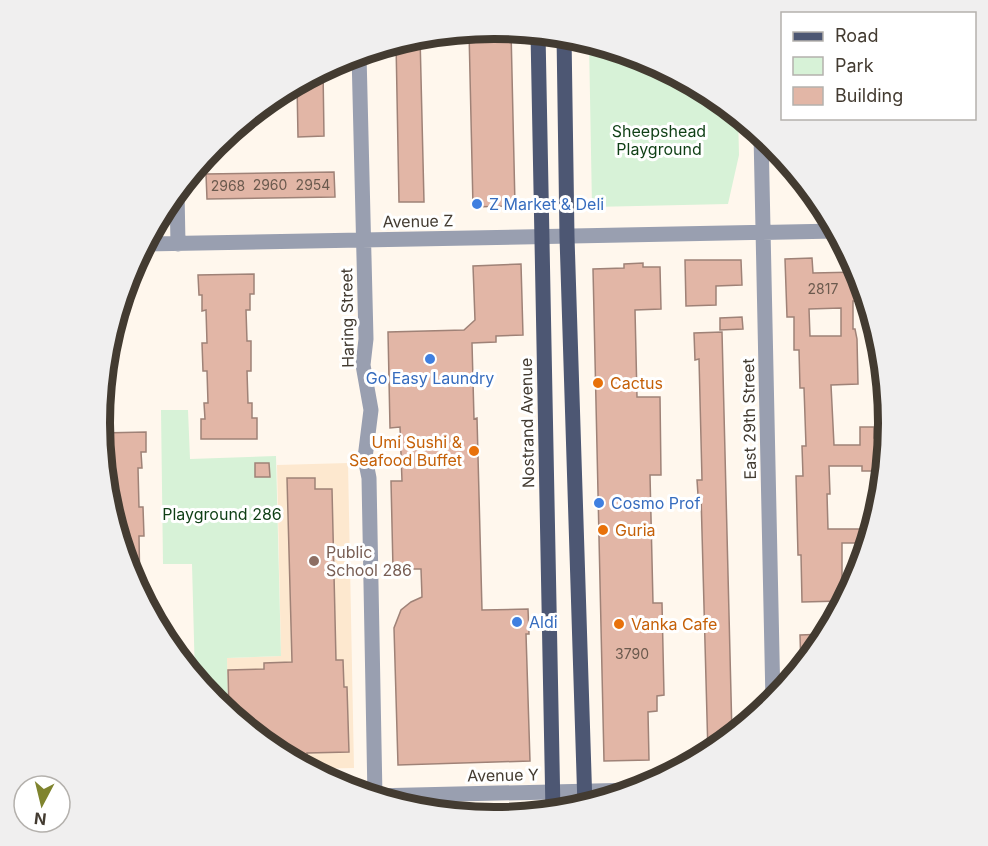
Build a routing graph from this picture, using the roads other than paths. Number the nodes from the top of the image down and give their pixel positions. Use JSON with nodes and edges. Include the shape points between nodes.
{"nodes":[{"id":1,"x":538,"y":42,"type":"edge"},
{"id":2,"x":564,"y":45,"type":"edge"},
{"id":3,"x":359,"y":63,"type":"edge"},
{"id":4,"x":761,"y":147,"type":"edge"},
{"id":5,"x":177,"y":207,"type":"edge"},
{"id":6,"x":827,"y":231,"type":"edge"},
{"id":7,"x":763,"y":233,"type":"junction"},
{"id":8,"x":543,"y":237,"type":"junction"},
{"id":9,"x":567,"y":237,"type":"junction"},
{"id":10,"x":364,"y":240,"type":"junction"},
{"id":11,"x":154,"y":244,"type":"edge"},
{"id":12,"x":178,"y":244,"type":"junction"},
{"id":13,"x":773,"y":688,"type":"edge"},
{"id":14,"x":373,"y":788,"type":"edge"},
{"id":15,"x":553,"y":792,"type":"junction"},
{"id":16,"x":401,"y":795,"type":"edge"},
{"id":17,"x":584,"y":796,"type":"edge"},
{"id":18,"x":580,"y":797,"type":"edge"},
{"id":19,"x":554,"y":802,"type":"edge"}],
"edges":[{"from":1,"to":8,"type":"main road","name":"Nostrand Avenue"},
{"from":2,"to":9,"type":"main road"},
{"from":3,"to":10,"type":"street","name":"Haring Street"},
{"from":4,"to":7,"type":"street","name":"East 29th Street"},
{"from":5,"to":12,"type":"street"},
{"from":6,"to":7,"type":"street","name":"Avenue Z"},
{"from":7,"to":9,"type":"street","name":"Avenue Z"},
{"from":7,"to":13,"type":"street","name":"East 29th Street"},
{"from":8,"to":9,"type":"street","name":"Avenue Z"},
{"from":8,"to":10,"type":"street","name":"Avenue Z"},
{"from":8,"to":15,"type":"main road","name":"Nostrand Avenue"},
{"from":9,"to":17,"type":"main road"},
{"from":10,"to":12,"type":"street","name":"Avenue Z"},
{"from":10,"to":14,"type":"street","name":"Haring Street","via":[[363,365],[371,410],[365,458],[369,478]]},
{"from":11,"to":12,"type":"street","name":"Avenue Z"},
{"from":15,"to":16,"type":"street","name":"Avenue Y"},
{"from":15,"to":18,"type":"street","name":"Avenue Y"},
{"from":15,"to":19,"type":"main road","name":"Nostrand Avenue"}]}
